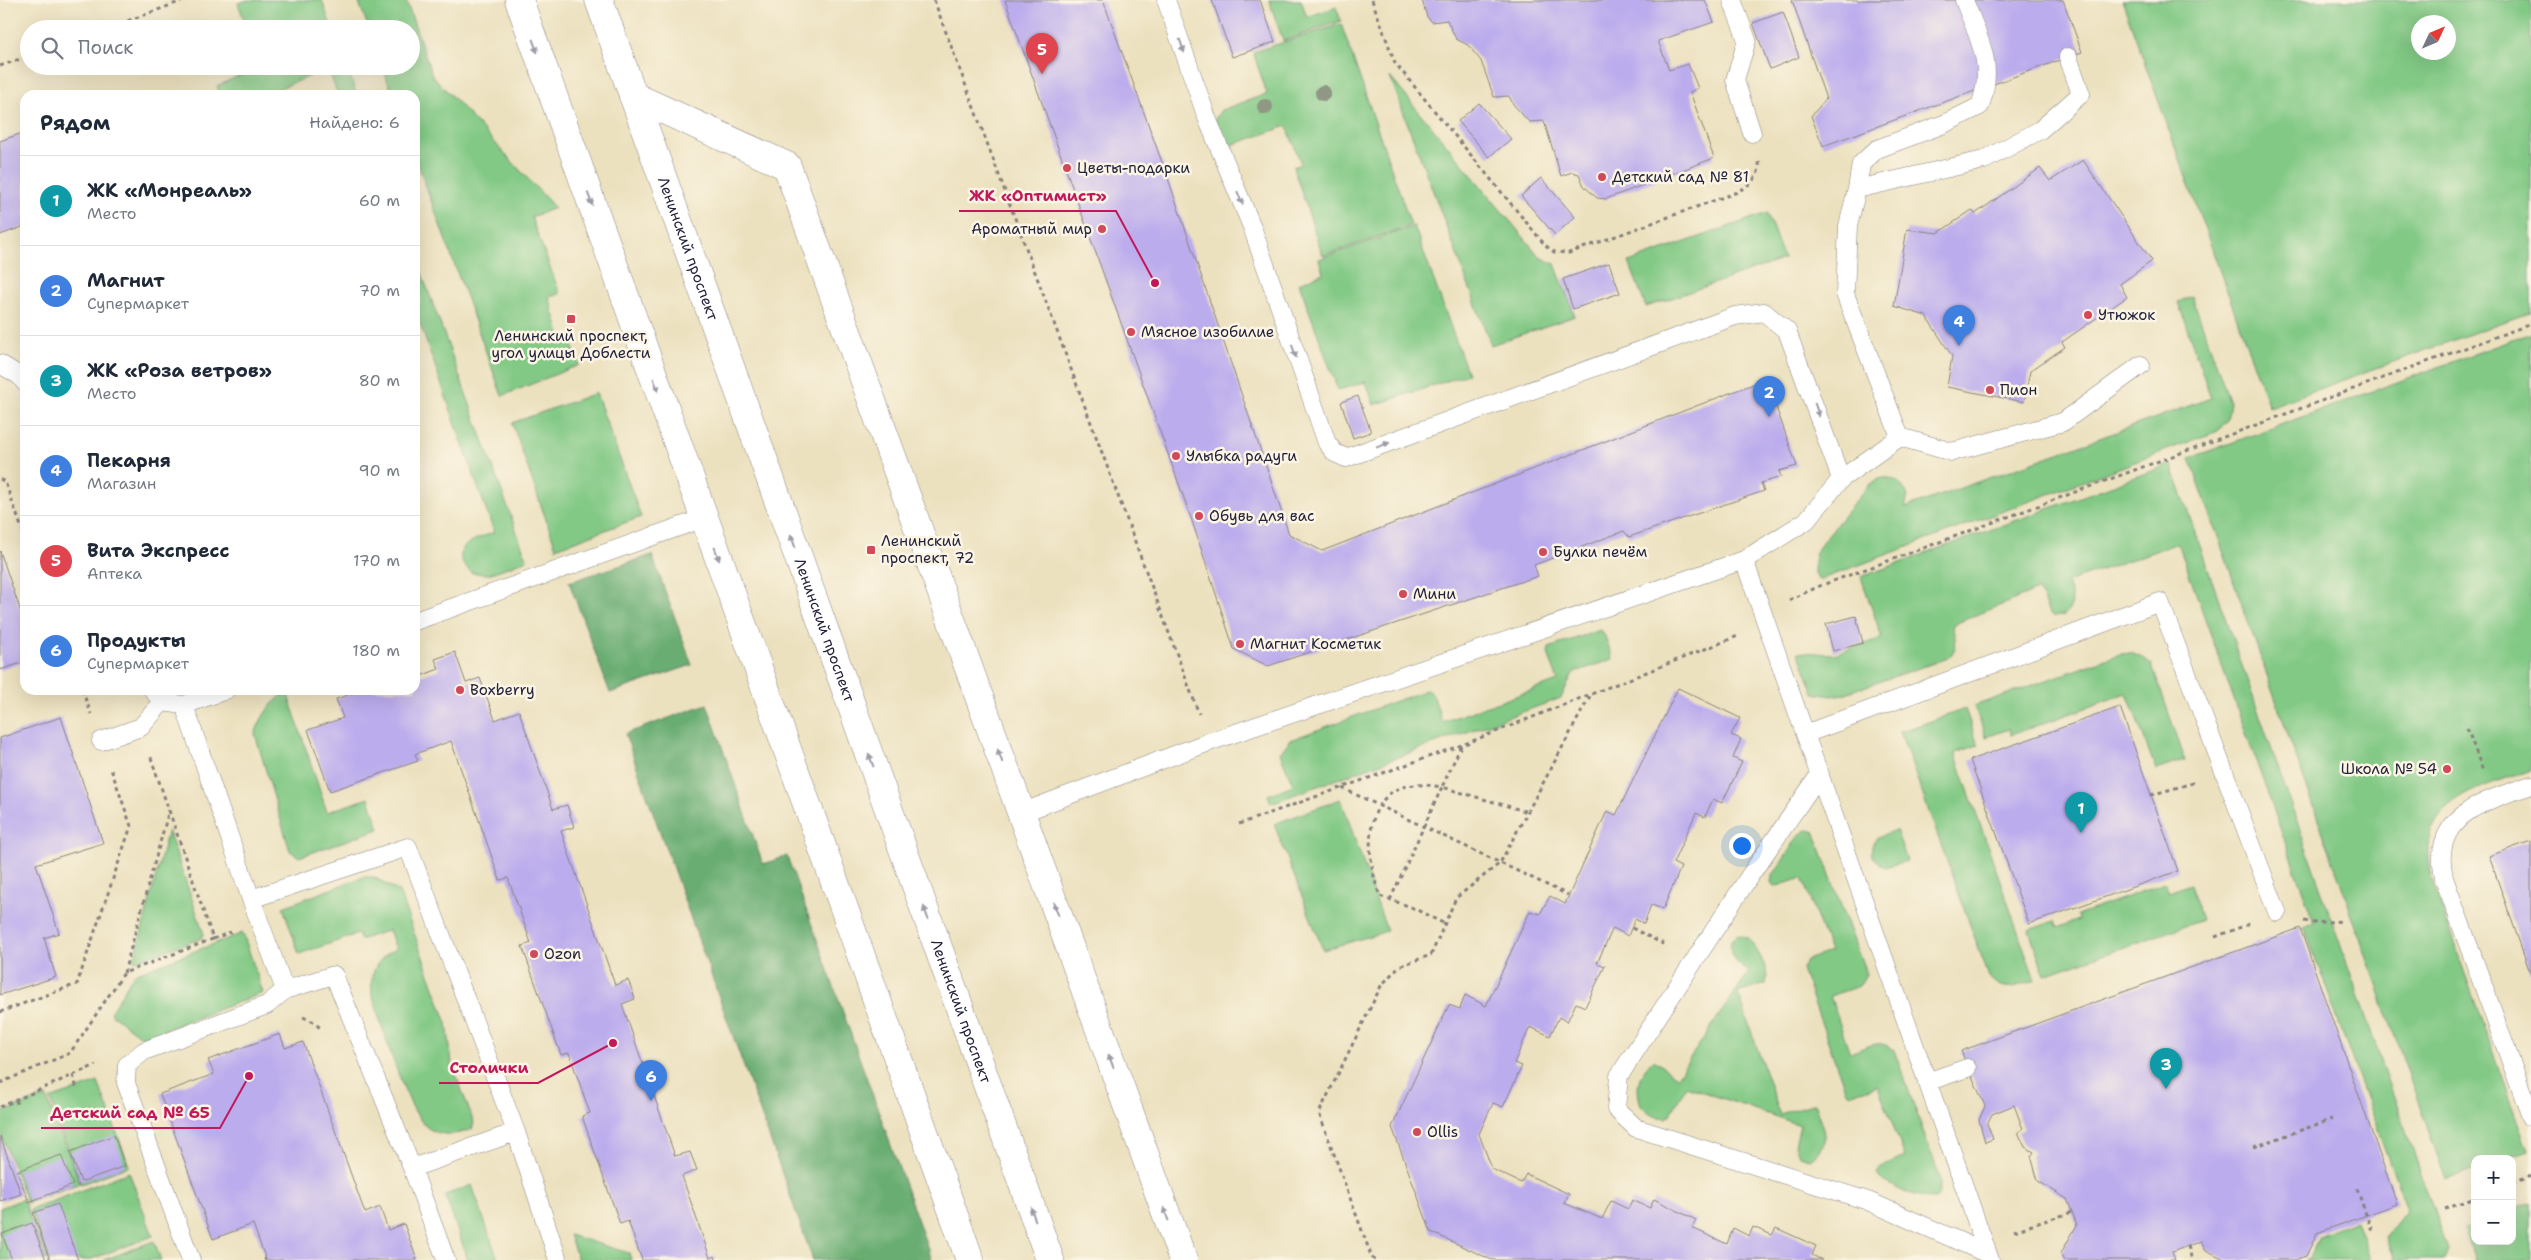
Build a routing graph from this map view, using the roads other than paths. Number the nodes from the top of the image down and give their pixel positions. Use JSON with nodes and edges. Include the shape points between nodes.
{"nodes":[{"id":1,"x":519,"y":0,"type":"edge"},
{"id":2,"x":599,"y":0,"type":"edge"},
{"id":3,"x":1166,"y":0,"type":"edge"},
{"id":4,"x":1732,"y":0,"type":"edge"},
{"id":5,"x":1964,"y":0,"type":"edge"},
{"id":6,"x":2068,"y":57,"type":"dead end"},
{"id":7,"x":633,"y":96,"type":"junction"},
{"id":8,"x":1752,"y":133,"type":"road end"},
{"id":9,"x":1857,"y":190,"type":"junction"},
{"id":10,"x":0,"y":364,"type":"edge"},
{"id":11,"x":2141,"y":365,"type":"dead end"},
{"id":12,"x":20,"y":376,"type":"edge"},
{"id":13,"x":1900,"y":436,"type":"junction"},
{"id":14,"x":1841,"y":479,"type":"junction"},
{"id":15,"x":704,"y":518,"type":"junction"},
{"id":16,"x":1744,"y":560,"type":"junction"},
{"id":17,"x":420,"y":619,"type":"edge"},
{"id":18,"x":212,"y":695,"type":"edge"},
{"id":19,"x":158,"y":696,"type":"edge"},
{"id":20,"x":184,"y":705,"type":"junction"},
{"id":21,"x":1805,"y":734,"type":"junction"},
{"id":22,"x":101,"y":741,"type":"road end"},
{"id":23,"x":1820,"y":774,"type":"junction"},
{"id":24,"x":2531,"y":785,"type":"edge"},
{"id":25,"x":1021,"y":813,"type":"junction"},
{"id":26,"x":251,"y":899,"type":"junction"},
{"id":27,"x":2277,"y":912,"type":"dead end"},
{"id":28,"x":285,"y":990,"type":"junction"},
{"id":29,"x":1967,"y":1068,"type":"dead end"},
{"id":30,"x":1927,"y":1082,"type":"junction"},
{"id":31,"x":2531,"y":1116,"type":"edge"},
{"id":32,"x":516,"y":1132,"type":"junction"},
{"id":33,"x":412,"y":1168,"type":"junction"},
{"id":34,"x":1989,"y":1257,"type":"edge"},
{"id":35,"x":191,"y":1260,"type":"edge"},
{"id":36,"x":446,"y":1260,"type":"edge"},
{"id":37,"x":558,"y":1260,"type":"edge"},
{"id":38,"x":970,"y":1260,"type":"edge"},
{"id":39,"x":1050,"y":1260,"type":"edge"},
{"id":40,"x":1183,"y":1260,"type":"edge"}],
"edges":[{"from":1,"to":15,"type":"main road","one_way":true},
{"from":2,"to":7,"type":"main road","name":"Ленинский проспект"},
{"from":3,"to":14,"type":"lane","one_way":true,"via":[[1207,118],[1252,227],[1324,435],[1335,453],[1346,458],[1735,316],[1764,312],[1787,331]]},
{"from":4,"to":8,"type":"lane","via":[[1747,40],[1735,80]]},
{"from":5,"to":9,"type":"lane","via":[[1987,64],[1987,86],[1980,106],[1944,124],[1877,149],[1861,164]]},
{"from":6,"to":9,"type":"lane","via":[[2081,94],[2040,130],[1984,160]]},
{"from":25,"to":7,"type":"main road","one_way":true,"via":[[787,166]]},
{"from":39,"to":7,"type":"main road","name":"Ленинский проспект","one_way":true},
{"from":9,"to":13,"type":"lane","via":[[1848,226],[1845,294]]},
{"from":10,"to":12,"type":"lane"},
{"from":11,"to":13,"type":"lane","via":[[2063,422],[1952,452]]},
{"from":13,"to":14,"type":"lane"},
{"from":14,"to":16,"type":"lane","via":[[1806,521]]},
{"from":15,"to":17,"type":"lane"},
{"from":15,"to":38,"type":"main road","one_way":true},
{"from":16,"to":21,"type":"lane"},
{"from":16,"to":25,"type":"lane","via":[[1209,742]]},
{"from":18,"to":20,"type":"lane"},
{"from":19,"to":20,"type":"lane"},
{"from":19,"to":22,"type":"lane","via":[[141,727]]},
{"from":20,"to":26,"type":"lane"},
{"from":21,"to":23,"type":"lane"},
{"from":21,"to":27,"type":"lane","via":[[2160,602]]},
{"from":23,"to":30,"type":"lane"},
{"from":23,"to":34,"type":"lane","via":[[1619,1076],[1616,1109],[1636,1128],[1868,1201]]},
{"from":24,"to":31,"type":"lane","via":[[2467,811],[2451,828],[2442,854],[2444,878]]},
{"from":40,"to":25,"type":"main road","one_way":true},
{"from":26,"to":28,"type":"lane"},
{"from":26,"to":32,"type":"lane","via":[[408,847]]},
{"from":28,"to":33,"type":"lane","via":[[334,975]]},
{"from":28,"to":35,"type":"lane","via":[[267,1005],[144,1051],[127,1065],[126,1083]]},
{"from":29,"to":30,"type":"lane"},
{"from":30,"to":34,"type":"lane"},
{"from":32,"to":33,"type":"lane"},
{"from":32,"to":37,"type":"lane"},
{"from":33,"to":36,"type":"lane"}]}
